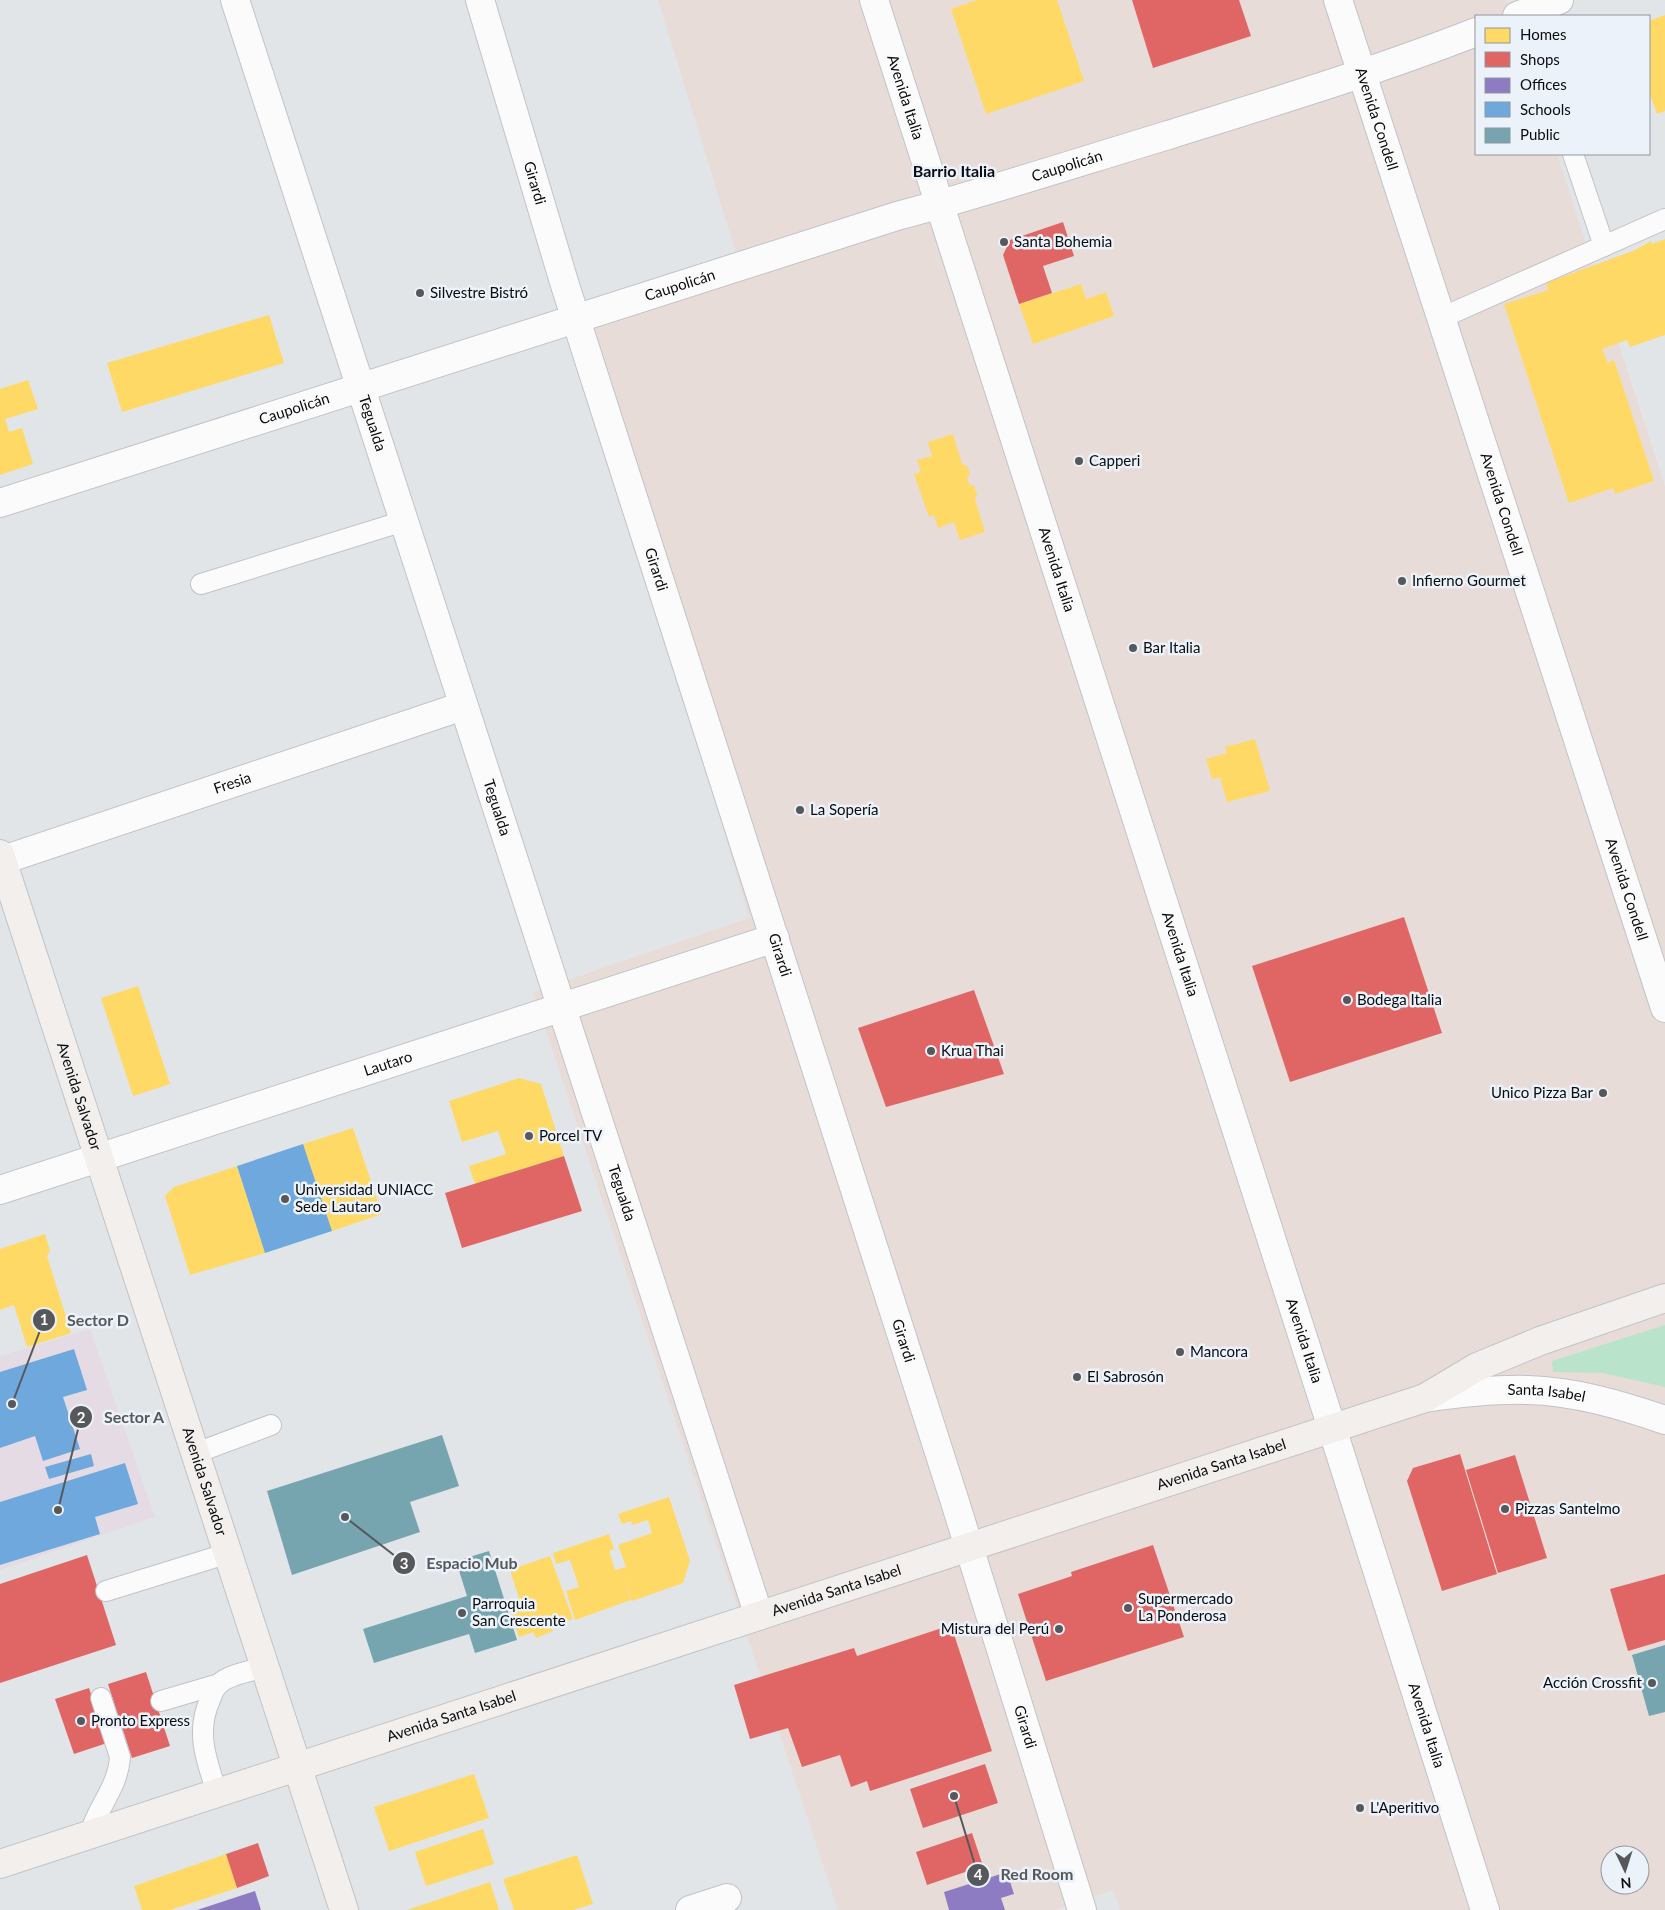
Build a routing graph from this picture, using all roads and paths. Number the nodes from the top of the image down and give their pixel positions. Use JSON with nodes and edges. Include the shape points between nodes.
{"nodes":[{"id":1,"x":236,"y":0,"type":"edge"},
{"id":2,"x":480,"y":0,"type":"edge"},
{"id":3,"x":874,"y":0,"type":"edge"},
{"id":4,"x":1338,"y":0,"type":"edge"},
{"id":5,"x":1558,"y":0,"type":"edge"},
{"id":6,"x":1520,"y":15,"type":"edge"},
{"id":7,"x":1475,"y":32,"type":"edge"},
{"id":8,"x":1362,"y":74,"type":"junction"},
{"id":9,"x":1573,"y":155,"type":"edge"},
{"id":10,"x":940,"y":205,"type":"junction"},
{"id":11,"x":1665,"y":219,"type":"edge"},
{"id":12,"x":1604,"y":246,"type":"junction"},
{"id":13,"x":1442,"y":318,"type":"junction"},
{"id":14,"x":576,"y":319,"type":"junction"},
{"id":15,"x":362,"y":388,"type":"junction"},
{"id":16,"x":0,"y":503,"type":"edge"},
{"id":17,"x":404,"y":521,"type":"junction"},
{"id":18,"x":201,"y":584,"type":"dead end"},
{"id":19,"x":463,"y":706,"type":"junction"},
{"id":20,"x":1,"y":858,"type":"edge"},
{"id":21,"x":775,"y":938,"type":"junction"},
{"id":22,"x":561,"y":1008,"type":"junction"},
{"id":23,"x":1665,"y":1008,"type":"edge"},
{"id":24,"x":99,"y":1158,"type":"junction"},
{"id":25,"x":0,"y":1190,"type":"edge"},
{"id":26,"x":1665,"y":1298,"type":"edge"},
{"id":27,"x":1425,"y":1398,"type":"junction"},
{"id":28,"x":1665,"y":1420,"type":"edge"},
{"id":29,"x":271,"y":1426,"type":"dead end"},
{"id":30,"x":1332,"y":1428,"type":"junction"},
{"id":31,"x":196,"y":1453,"type":"junction"},
{"id":32,"x":969,"y":1547,"type":"junction"},
{"id":33,"x":229,"y":1554,"type":"junction"},
{"id":34,"x":106,"y":1591,"type":"dead end"},
{"id":35,"x":758,"y":1616,"type":"junction"},
{"id":36,"x":266,"y":1667,"type":"junction"},
{"id":37,"x":219,"y":1684,"type":"junction"},
{"id":38,"x":161,"y":1701,"type":"dead end"},
{"id":39,"x":107,"y":1710,"type":"dead end"},
{"id":40,"x":298,"y":1766,"type":"junction"},
{"id":41,"x":217,"y":1793,"type":"junction"},
{"id":42,"x":90,"y":1834,"type":"junction"},
{"id":43,"x":0,"y":1864,"type":"edge"},
{"id":44,"x":727,"y":1898,"type":"dead end"},
{"id":45,"x":344,"y":1910,"type":"edge"},
{"id":46,"x":690,"y":1910,"type":"edge"},
{"id":47,"x":1082,"y":1910,"type":"edge"},
{"id":48,"x":1485,"y":1910,"type":"edge"}],
"edges":[{"from":1,"to":15,"type":"street","name":"Tegualda"},
{"from":2,"to":14,"type":"street","name":"Girardi"},
{"from":3,"to":10,"type":"street","name":"Avenida Italia"},
{"from":4,"to":8,"type":"street","name":"Avenida Condell"},
{"from":5,"to":6,"type":"street"},
{"from":7,"to":8,"type":"street","name":"Caupolicán"},
{"from":8,"to":10,"type":"street","name":"Caupolicán"},
{"from":8,"to":13,"type":"street","name":"Avenida Condell"},
{"from":9,"to":12,"type":"lane"},
{"from":10,"to":14,"type":"street","name":"Caupolicán"},
{"from":10,"to":30,"type":"street","name":"Avenida Italia"},
{"from":11,"to":12,"type":"lane"},
{"from":12,"to":13,"type":"lane"},
{"from":13,"to":23,"type":"street","name":"Avenida Condell"},
{"from":14,"to":15,"type":"street","name":"Caupolicán"},
{"from":14,"to":21,"type":"street","name":"Girardi"},
{"from":15,"to":16,"type":"street","name":"Caupolicán"},
{"from":15,"to":17,"type":"street","name":"Tegualda"},
{"from":17,"to":18,"type":"lane"},
{"from":17,"to":19,"type":"street","name":"Tegualda"},
{"from":19,"to":20,"type":"street","name":"Fresia"},
{"from":19,"to":22,"type":"street","name":"Tegualda"},
{"from":20,"to":24,"type":"main road","name":"Avenida Salvador"},
{"from":21,"to":22,"type":"street","name":"Lautaro"},
{"from":21,"to":32,"type":"street","name":"Girardi"},
{"from":22,"to":24,"type":"street","name":"Lautaro"},
{"from":22,"to":35,"type":"street","name":"Tegualda"},
{"from":24,"to":25,"type":"street","name":"Lautaro"},
{"from":24,"to":31,"type":"main road","name":"Avenida Salvador"},
{"from":26,"to":27,"type":"main road","name":"Avenida Santa Isabel","via":[[1540,1341],[1477,1367]]},
{"from":27,"to":28,"type":"street","name":"Santa Isabel","via":[[1479,1391],[1529,1390],[1576,1396]]},
{"from":27,"to":30,"type":"main road","name":"Avenida Santa Isabel"},
{"from":29,"to":31,"type":"lane"},
{"from":30,"to":32,"type":"main road","name":"Avenida Santa Isabel"},
{"from":30,"to":48,"type":"street","name":"Avenida Italia"},
{"from":31,"to":33,"type":"main road","name":"Avenida Salvador"},
{"from":32,"to":35,"type":"main road","name":"Avenida Santa Isabel"},
{"from":32,"to":47,"type":"street","name":"Girardi"},
{"from":33,"to":34,"type":"lane"},
{"from":33,"to":36,"type":"main road","name":"Avenida Salvador"},
{"from":35,"to":40,"type":"main road","name":"Avenida Santa Isabel"},
{"from":36,"to":37,"type":"lane","via":[[228,1678]]},
{"from":36,"to":40,"type":"main road","name":"Avenida Salvador"},
{"from":37,"to":38,"type":"lane"},
{"from":37,"to":41,"type":"lane","via":[[207,1705],[202,1730],[203,1750]]},
{"from":39,"to":42,"type":"lane","via":[[120,1764],[111,1793]]},
{"from":40,"to":41,"type":"main road","name":"Avenida Santa Isabel"},
{"from":40,"to":45,"type":"main road","name":"Avenida Salvador"},
{"from":41,"to":42,"type":"main road","name":"Avenida Santa Isabel"},
{"from":42,"to":43,"type":"main road","name":"Avenida Santa Isabel"},
{"from":44,"to":46,"type":"street"}]}
